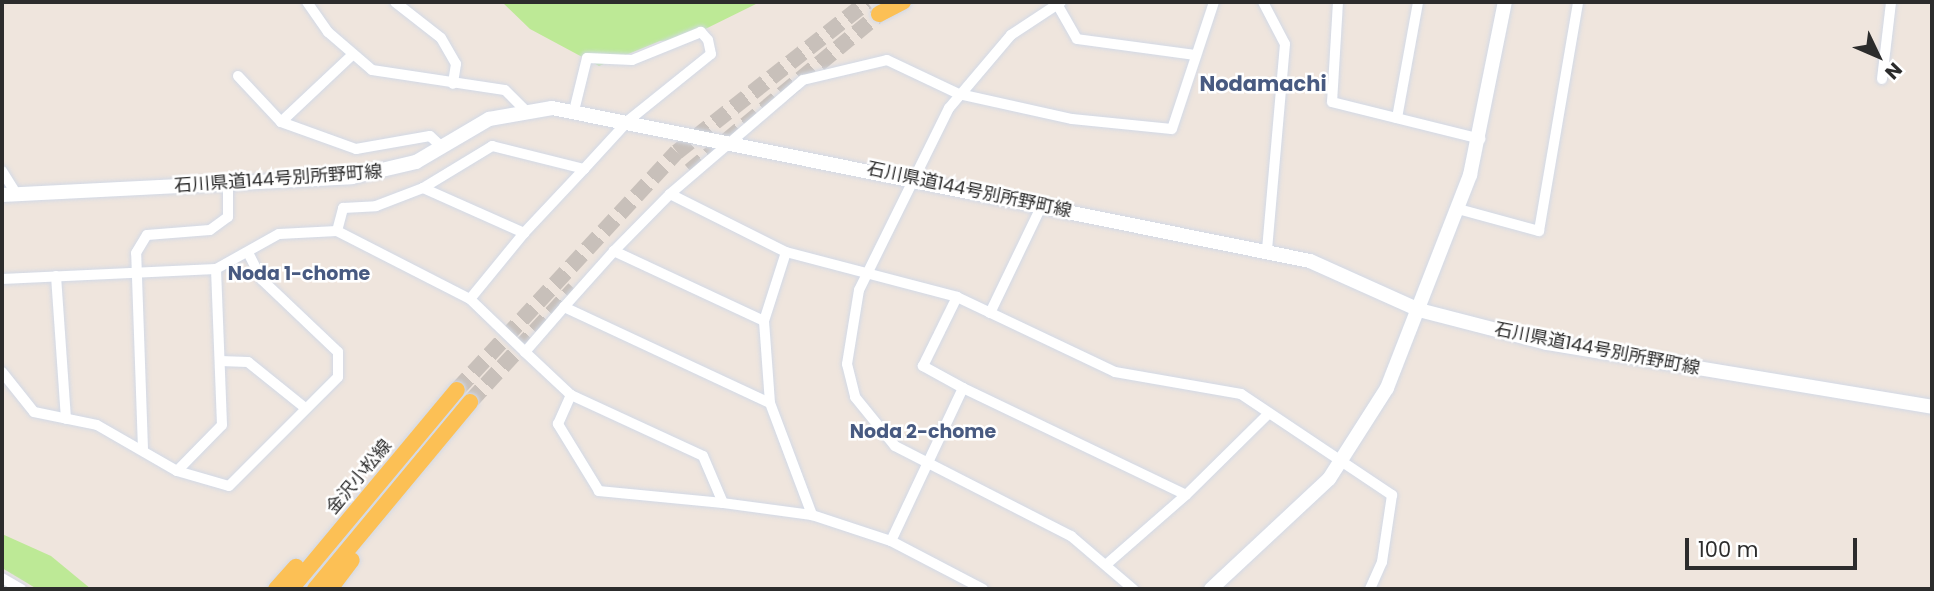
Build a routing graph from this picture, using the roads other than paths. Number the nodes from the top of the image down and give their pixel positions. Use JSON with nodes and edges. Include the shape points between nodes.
{"nodes":[{"id":1,"x":307,"y":2,"type":"edge"},
{"id":2,"x":395,"y":2,"type":"edge"},
{"id":3,"x":903,"y":2,"type":"edge"},
{"id":4,"x":1214,"y":2,"type":"edge"},
{"id":5,"x":1263,"y":2,"type":"edge"},
{"id":6,"x":1338,"y":2,"type":"edge"},
{"id":7,"x":1418,"y":2,"type":"edge"},
{"id":8,"x":1505,"y":2,"type":"edge"},
{"id":9,"x":1578,"y":2,"type":"edge"},
{"id":10,"x":1891,"y":2,"type":"edge"},
{"id":11,"x":1059,"y":3,"type":"edge"},
{"id":12,"x":879,"y":14,"type":"tunnel mouth"},
{"id":13,"x":352,"y":55,"type":"junction"},
{"id":14,"x":1196,"y":55,"type":"junction"},
{"id":15,"x":238,"y":76,"type":"dead end"},
{"id":16,"x":1882,"y":79,"type":"dead end"},
{"id":17,"x":453,"y":84,"type":"junction"},
{"id":18,"x":959,"y":94,"type":"junction"},
{"id":19,"x":524,"y":109,"type":"junction"},
{"id":20,"x":574,"y":111,"type":"junction"},
{"id":21,"x":1397,"y":118,"type":"junction"},
{"id":22,"x":629,"y":120,"type":"junction"},
{"id":23,"x":281,"y":122,"type":"junction"},
{"id":24,"x":1480,"y":139,"type":"junction"},
{"id":25,"x":727,"y":140,"type":"junction"},
{"id":26,"x":442,"y":147,"type":"junction"},
{"id":27,"x":584,"y":169,"type":"junction"},
{"id":28,"x":2,"y":171,"type":"edge"},
{"id":29,"x":914,"y":178,"type":"junction"},
{"id":30,"x":228,"y":186,"type":"junction"},
{"id":31,"x":423,"y":188,"type":"junction"},
{"id":32,"x":9,"y":193,"type":"edge"},
{"id":33,"x":670,"y":194,"type":"junction"},
{"id":34,"x":1042,"y":205,"type":"junction"},
{"id":35,"x":1458,"y":209,"type":"junction"},
{"id":36,"x":337,"y":231,"type":"junction"},
{"id":37,"x":524,"y":233,"type":"junction"},
{"id":38,"x":614,"y":251,"type":"junction"},
{"id":39,"x":1267,"y":251,"type":"junction"},
{"id":40,"x":786,"y":252,"type":"junction"},
{"id":41,"x":248,"y":253,"type":"junction"},
{"id":42,"x":216,"y":269,"type":"junction"},
{"id":43,"x":136,"y":271,"type":"junction"},
{"id":44,"x":869,"y":271,"type":"junction"},
{"id":45,"x":56,"y":276,"type":"junction"},
{"id":46,"x":2,"y":279,"type":"edge"},
{"id":47,"x":957,"y":297,"type":"junction"},
{"id":48,"x":470,"y":299,"type":"junction"},
{"id":49,"x":564,"y":307,"type":"junction"},
{"id":50,"x":1419,"y":310,"type":"junction"},
{"id":51,"x":990,"y":313,"type":"junction"},
{"id":52,"x":764,"y":321,"type":"junction"},
{"id":53,"x":524,"y":352,"type":"junction"},
{"id":54,"x":220,"y":361,"type":"junction"},
{"id":55,"x":2,"y":372,"type":"edge"},
{"id":56,"x":963,"y":388,"type":"junction"},
{"id":57,"x":457,"y":390,"type":"tunnel mouth"},
{"id":58,"x":571,"y":395,"type":"junction"},
{"id":59,"x":470,"y":402,"type":"tunnel mouth"},
{"id":60,"x":770,"y":403,"type":"junction"},
{"id":61,"x":304,"y":407,"type":"junction"},
{"id":62,"x":1932,"y":407,"type":"edge"},
{"id":63,"x":1268,"y":414,"type":"junction"},
{"id":64,"x":66,"y":419,"type":"junction"},
{"id":65,"x":421,"y":432,"type":"junction"},
{"id":66,"x":143,"y":449,"type":"junction"},
{"id":67,"x":423,"y":458,"type":"junction"},
{"id":68,"x":927,"y":464,"type":"junction"},
{"id":69,"x":1339,"y":466,"type":"junction"},
{"id":70,"x":177,"y":471,"type":"junction"},
{"id":71,"x":1186,"y":495,"type":"junction"},
{"id":72,"x":723,"y":503,"type":"junction"},
{"id":73,"x":812,"y":515,"type":"junction"},
{"id":74,"x":891,"y":541,"type":"junction"},
{"id":75,"x":1108,"y":563,"type":"junction"},
{"id":76,"x":2,"y":578,"type":"edge"},
{"id":77,"x":21,"y":589,"type":"edge"},
{"id":78,"x":276,"y":589,"type":"edge"},
{"id":79,"x":291,"y":589,"type":"edge"},
{"id":80,"x":315,"y":589,"type":"edge"},
{"id":81,"x":330,"y":589,"type":"edge"},
{"id":82,"x":983,"y":589,"type":"edge"},
{"id":83,"x":1131,"y":589,"type":"edge"},
{"id":84,"x":1211,"y":589,"type":"edge"},
{"id":85,"x":1370,"y":589,"type":"edge"}],
"edges":[{"from":1,"to":13,"type":"street"},
{"from":2,"to":17,"type":"street","via":[[441,38],[456,64]]},
{"from":3,"to":12,"type":"main road"},
{"from":4,"to":14,"type":"street"},
{"from":5,"to":39,"type":"street","via":[[1285,44]]},
{"from":6,"to":21,"type":"street","via":[[1332,102]]},
{"from":7,"to":21,"type":"street"},
{"from":8,"to":24,"type":"main road"},
{"from":9,"to":35,"type":"street","via":[[1539,231]]},
{"from":10,"to":16,"type":"street"},
{"from":11,"to":14,"type":"street","via":[[1077,39]]},
{"from":11,"to":18,"type":"street","via":[[1011,35]]},
{"from":13,"to":17,"type":"street","via":[[386,74]]},
{"from":13,"to":23,"type":"street"},
{"from":14,"to":18,"type":"street","via":[[1171,129],[1163,131]]},
{"from":15,"to":23,"type":"street"},
{"from":17,"to":19,"type":"street","via":[[505,90]]},
{"from":18,"to":25,"type":"street","via":[[887,60],[803,79]]},
{"from":18,"to":29,"type":"street"},
{"from":19,"to":20,"type":"main road","name":"石川県道144号別所野町線"},
{"from":19,"to":26,"type":"main road","name":"石川県道144号別所野町線","via":[[489,119]]},
{"from":20,"to":22,"type":"main road","name":"石川県道144号別所野町線"},
{"from":20,"to":22,"type":"street","via":[[587,58],[632,60],[701,32],[711,54]]},
{"from":21,"to":24,"type":"street"},
{"from":22,"to":25,"type":"main road","name":"石川県道144号別所野町線"},
{"from":22,"to":27,"type":"street"},
{"from":23,"to":26,"type":"street","via":[[356,149],[430,136]]},
{"from":24,"to":35,"type":"main road"},
{"from":25,"to":29,"type":"main road","name":"石川県道144号別所野町線"},
{"from":25,"to":33,"type":"street"},
{"from":26,"to":30,"type":"main road","name":"石川県道144号別所野町線","via":[[389,171]]},
{"from":27,"to":31,"type":"street","via":[[492,146]]},
{"from":27,"to":37,"type":"street"},
{"from":28,"to":32,"type":"street"},
{"from":29,"to":34,"type":"main road","name":"石川県道144号別所野町線"},
{"from":29,"to":44,"type":"street"},
{"from":30,"to":32,"type":"main road","name":"石川県道144号別所野町線"},
{"from":30,"to":43,"type":"street","via":[[228,217],[210,230],[147,235],[136,253]]},
{"from":31,"to":36,"type":"street","via":[[376,206],[343,208]]},
{"from":31,"to":37,"type":"street"},
{"from":33,"to":38,"type":"street"},
{"from":33,"to":40,"type":"street"},
{"from":34,"to":39,"type":"main road","name":"石川県道144号別所野町線"},
{"from":34,"to":51,"type":"street"},
{"from":35,"to":50,"type":"main road"},
{"from":36,"to":41,"type":"street","via":[[279,234]]},
{"from":36,"to":48,"type":"street"},
{"from":37,"to":48,"type":"street"},
{"from":38,"to":49,"type":"street"},
{"from":38,"to":52,"type":"street"},
{"from":39,"to":50,"type":"main road","name":"石川県道144号別所野町線","via":[[1353,277]]},
{"from":40,"to":44,"type":"street"},
{"from":40,"to":52,"type":"street"},
{"from":41,"to":42,"type":"street"},
{"from":41,"to":61,"type":"street","via":[[262,281],[338,352],[338,377]]},
{"from":42,"to":43,"type":"street"},
{"from":42,"to":54,"type":"street"},
{"from":43,"to":45,"type":"street"},
{"from":43,"to":66,"type":"street"},
{"from":44,"to":47,"type":"street"},
{"from":44,"to":68,"type":"street","via":[[849,332],[847,364],[855,397],[895,446]]},
{"from":45,"to":46,"type":"street"},
{"from":45,"to":64,"type":"street"},
{"from":47,"to":51,"type":"street"},
{"from":47,"to":56,"type":"street","via":[[923,366]]},
{"from":48,"to":53,"type":"street"},
{"from":49,"to":53,"type":"street"},
{"from":49,"to":60,"type":"street"},
{"from":50,"to":62,"type":"main road","name":"石川県道144号別所野町線","via":[[1547,343]]},
{"from":50,"to":69,"type":"main road","via":[[1387,387]]},
{"from":51,"to":63,"type":"street","via":[[1115,372],[1241,394]]},
{"from":52,"to":60,"type":"street"},
{"from":53,"to":58,"type":"street"},
{"from":54,"to":61,"type":"street","via":[[248,362]]},
{"from":54,"to":70,"type":"street","via":[[222,425]]},
{"from":55,"to":64,"type":"street","via":[[34,412]]},
{"from":56,"to":68,"type":"street"},
{"from":56,"to":71,"type":"street"},
{"from":57,"to":65,"type":"main road","name":"金沢小松線"},
{"from":58,"to":72,"type":"street","via":[[703,456]]},
{"from":58,"to":72,"type":"street","via":[[558,424],[599,491]]},
{"from":59,"to":67,"type":"main road","name":"金沢小松線"},
{"from":60,"to":73,"type":"street"},
{"from":61,"to":70,"type":"street","via":[[229,486]]},
{"from":63,"to":69,"type":"street"},
{"from":63,"to":71,"type":"street"},
{"from":64,"to":66,"type":"street","via":[[97,425]]},
{"from":65,"to":78,"type":"main road"},
{"from":65,"to":79,"type":"main road","name":"金沢小松線"},
{"from":66,"to":70,"type":"street"},
{"from":67,"to":80,"type":"main road","name":"金沢小松線"},
{"from":67,"to":81,"type":"main road"},
{"from":68,"to":74,"type":"street"},
{"from":68,"to":75,"type":"street","via":[[1072,536]]},
{"from":69,"to":84,"type":"main road","via":[[1287,524]]},
{"from":69,"to":85,"type":"street","via":[[1392,495],[1382,562]]},
{"from":71,"to":75,"type":"street"},
{"from":72,"to":73,"type":"street"},
{"from":73,"to":74,"type":"street"},
{"from":74,"to":82,"type":"street"},
{"from":75,"to":83,"type":"street"},
{"from":76,"to":77,"type":"street"}]}
